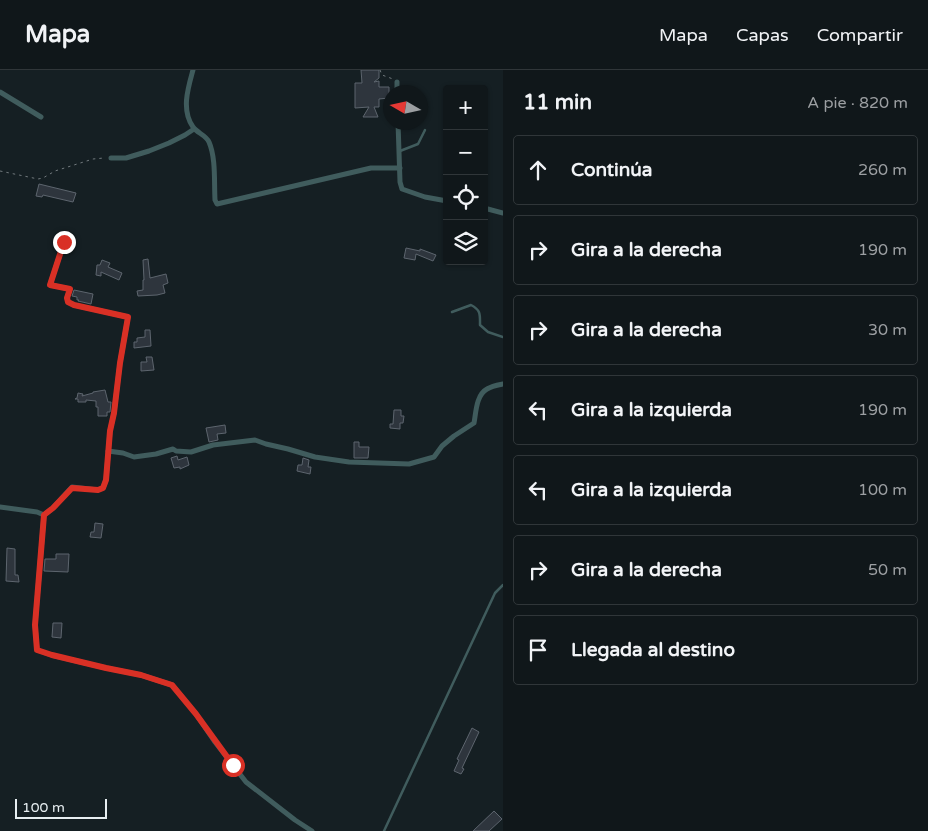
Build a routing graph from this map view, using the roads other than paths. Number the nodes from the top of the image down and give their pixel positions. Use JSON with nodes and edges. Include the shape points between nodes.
{"nodes":[{"id":1,"x":193,"y":70,"type":"edge"},
{"id":2,"x":0,"y":92,"type":"edge"},
{"id":3,"x":40,"y":117,"type":"dead end"},
{"id":4,"x":194,"y":128,"type":"junction"},
{"id":5,"x":399,"y":130,"type":"edge"},
{"id":6,"x":425,"y":130,"type":"dead end"},
{"id":7,"x":400,"y":151,"type":"junction"},
{"id":8,"x":110,"y":158,"type":"road end"},
{"id":9,"x":400,"y":168,"type":"junction"},
{"id":10,"x":443,"y":200,"type":"edge"},
{"id":11,"x":488,"y":209,"type":"edge"},
{"id":12,"x":503,"y":213,"type":"edge"},
{"id":13,"x":64,"y":242,"type":"dead end"},
{"id":14,"x":452,"y":312,"type":"dead end"},
{"id":15,"x":503,"y":337,"type":"edge"},
{"id":16,"x":503,"y":384,"type":"edge"},
{"id":17,"x":108,"y":450,"type":"junction"},
{"id":18,"x":0,"y":507,"type":"edge"},
{"id":19,"x":44,"y":515,"type":"junction"},
{"id":20,"x":503,"y":585,"type":"edge"},
{"id":21,"x":312,"y":831,"type":"edge"},
{"id":22,"x":384,"y":831,"type":"edge"}],
"edges":[{"from":1,"to":4,"type":"street","via":[[187,92],[187,109]]},
{"from":2,"to":3,"type":"street"},
{"from":4,"to":8,"type":"street","via":[[149,151],[126,158]]},
{"from":4,"to":9,"type":"street","via":[[209,140],[217,204],[372,168]]},
{"from":5,"to":7,"type":"street"},
{"from":6,"to":7,"type":"lane","via":[[418,144]]},
{"from":7,"to":9,"type":"street"},
{"from":9,"to":10,"type":"street","via":[[402,189]]},
{"from":11,"to":12,"type":"street"},
{"from":13,"to":17,"type":"street","via":[[50,285],[70,289],[68,302],[74,305],[128,317]]},
{"from":14,"to":15,"type":"lane","via":[[471,305],[480,313],[480,325],[488,332]]},
{"from":16,"to":17,"type":"street","via":[[481,394],[474,423],[442,446],[434,457],[409,464],[330,460],[256,440],[213,445],[191,452],[173,450],[134,457]]},
{"from":17,"to":19,"type":"street","via":[[103,488],[72,488]]},
{"from":18,"to":19,"type":"street"},
{"from":19,"to":21,"type":"street","via":[[35,625],[37,650],[172,685],[246,782]]},
{"from":20,"to":22,"type":"lane","via":[[495,593]]}]}
